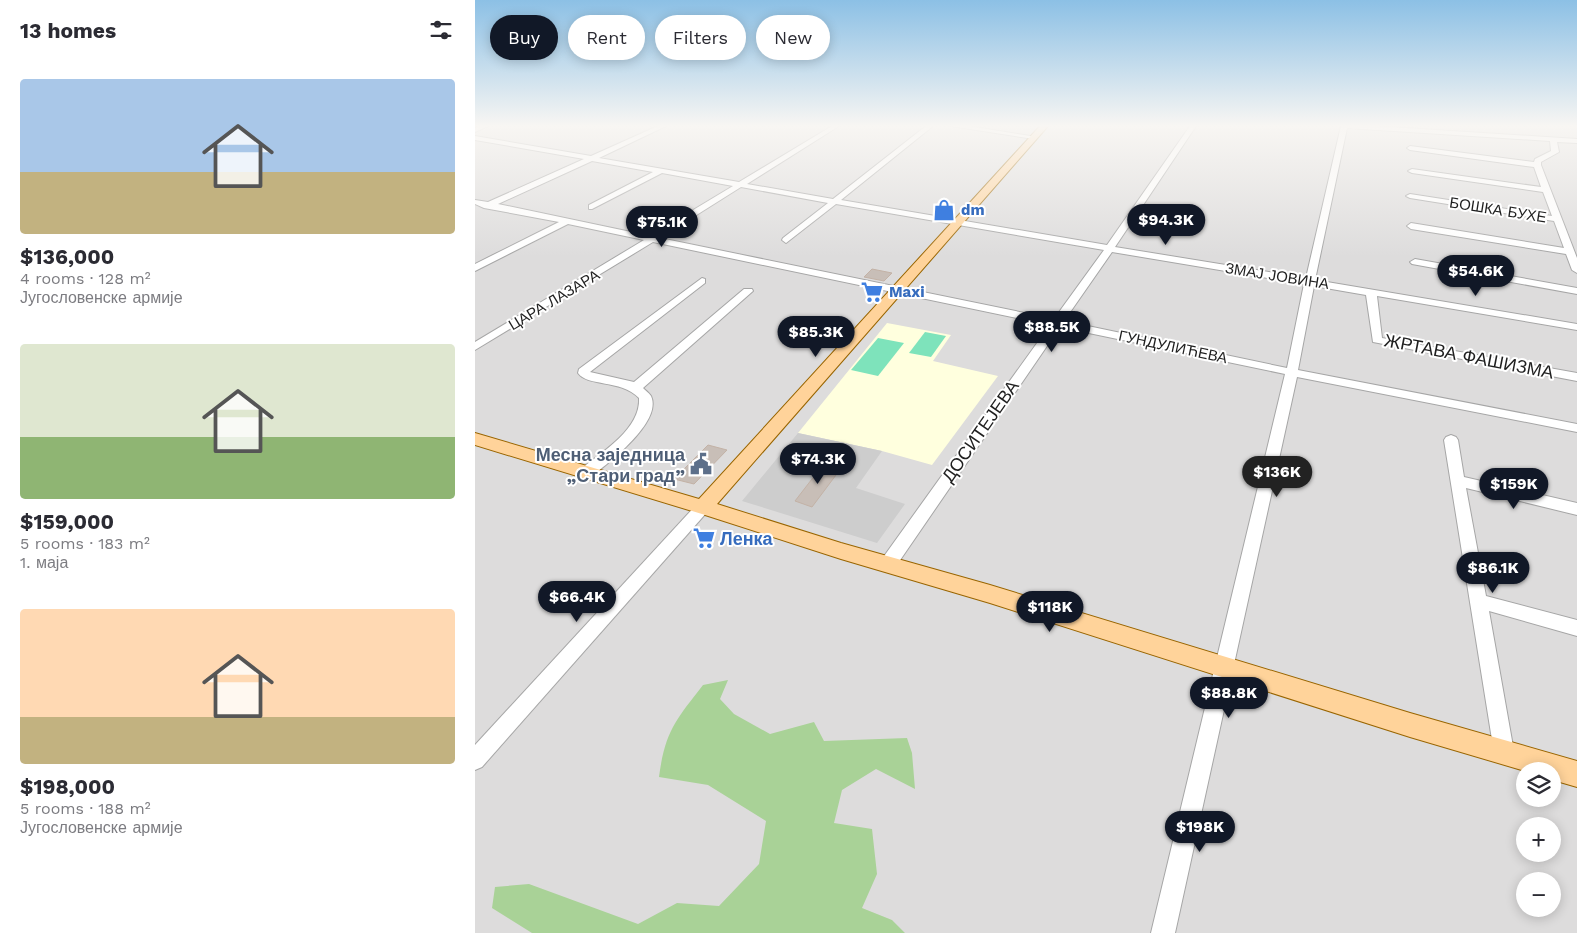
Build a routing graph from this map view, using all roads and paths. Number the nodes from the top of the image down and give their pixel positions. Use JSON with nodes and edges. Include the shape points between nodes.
{"nodes":[{"id":1,"x":566,"y":170,"type":"edge"},
{"id":2,"x":651,"y":170,"type":"edge"},
{"id":3,"x":765,"y":170,"type":"edge"},
{"id":4,"x":875,"y":170,"type":"edge"},
{"id":5,"x":1006,"y":170,"type":"edge"},
{"id":6,"x":1163,"y":170,"type":"edge"},
{"id":7,"x":1333,"y":170,"type":"edge"},
{"id":8,"x":1539,"y":170,"type":"edge"},
{"id":9,"x":660,"y":171,"type":"junction"},
{"id":10,"x":1412,"y":171,"type":"dead end"},
{"id":11,"x":741,"y":184,"type":"junction"},
{"id":12,"x":1547,"y":190,"type":"junction"},
{"id":13,"x":1410,"y":196,"type":"dead end"},
{"id":14,"x":836,"y":201,"type":"junction"},
{"id":15,"x":475,"y":202,"type":"edge"},
{"id":16,"x":489,"y":205,"type":"junction"},
{"id":17,"x":592,"y":207,"type":"dead end"},
{"id":18,"x":475,"y":212,"type":"edge"},
{"id":19,"x":1557,"y":219,"type":"junction"},
{"id":20,"x":567,"y":221,"type":"junction"},
{"id":21,"x":958,"y":223,"type":"junction"},
{"id":22,"x":1411,"y":226,"type":"dead end"},
{"id":23,"x":654,"y":239,"type":"junction"},
{"id":24,"x":785,"y":240,"type":"dead end"},
{"id":25,"x":1109,"y":249,"type":"junction"},
{"id":26,"x":1570,"y":252,"type":"junction"},
{"id":27,"x":1415,"y":262,"type":"dead end"},
{"id":28,"x":475,"y":268,"type":"edge"},
{"id":29,"x":1577,"y":270,"type":"edge"},
{"id":30,"x":702,"y":281,"type":"dead end"},
{"id":31,"x":1310,"y":281,"type":"junction"},
{"id":32,"x":898,"y":289,"type":"junction"},
{"id":33,"x":748,"y":291,"type":"dead end"},
{"id":34,"x":1577,"y":291,"type":"edge"},
{"id":35,"x":1371,"y":292,"type":"junction"},
{"id":36,"x":1057,"y":323,"type":"junction"},
{"id":37,"x":1577,"y":327,"type":"edge"},
{"id":38,"x":475,"y":347,"type":"edge"},
{"id":39,"x":1291,"y":372,"type":"junction"},
{"id":40,"x":1577,"y":377,"type":"edge"},
{"id":41,"x":635,"y":388,"type":"junction"},
{"id":42,"x":1577,"y":428,"type":"edge"},
{"id":43,"x":475,"y":439,"type":"edge"},
{"id":44,"x":1451,"y":440,"type":"dead end"},
{"id":45,"x":586,"y":472,"type":"junction"},
{"id":46,"x":1458,"y":482,"type":"junction"},
{"id":47,"x":703,"y":506,"type":"junction"},
{"id":48,"x":1577,"y":509,"type":"edge"},
{"id":49,"x":888,"y":564,"type":"junction"},
{"id":50,"x":1478,"y":601,"type":"junction"},
{"id":51,"x":1577,"y":628,"type":"edge"},
{"id":52,"x":1223,"y":666,"type":"junction"},
{"id":53,"x":1504,"y":752,"type":"junction"},
{"id":54,"x":475,"y":760,"type":"edge"},
{"id":55,"x":1577,"y":774,"type":"edge"},
{"id":56,"x":1163,"y":933,"type":"edge"}],
"edges":[{"from":1,"to":16,"type":"street"},
{"from":2,"to":9,"type":"street","name":"ЗМАЈ ЈОВИНА"},
{"from":3,"to":11,"type":"street","name":"ЦАРА ЛАЗАРА"},
{"from":4,"to":14,"type":"street"},
{"from":5,"to":21,"type":"main road"},
{"from":6,"to":25,"type":"street","name":"ДОСИТЕЈЕВА"},
{"from":7,"to":31,"type":"street"},
{"from":8,"to":12,"type":"street"},
{"from":9,"to":11,"type":"street","name":"ЗМАЈ ЈОВИНА"},
{"from":9,"to":17,"type":"street"},
{"from":10,"to":12,"type":"street"},
{"from":11,"to":14,"type":"street","name":"ЗМАЈ ЈОВИНА"},
{"from":11,"to":23,"type":"street","name":"ЦАРА ЛАЗАРА"},
{"from":12,"to":19,"type":"street"},
{"from":13,"to":19,"type":"street","name":"БОШКА БУХЕ"},
{"from":14,"to":21,"type":"street","name":"ЗМАЈ ЈОВИНА"},
{"from":14,"to":24,"type":"street"},
{"from":15,"to":16,"type":"street","name":"ГУНДУЛИЋЕВА"},
{"from":16,"to":18,"type":"street"},
{"from":16,"to":20,"type":"street","name":"ГУНДУЛИЋЕВА"},
{"from":19,"to":26,"type":"street"},
{"from":20,"to":23,"type":"street","name":"ГУНДУЛИЋЕВА"},
{"from":20,"to":28,"type":"street"},
{"from":21,"to":25,"type":"street","name":"ЗМАЈ ЈОВИНА"},
{"from":21,"to":32,"type":"main road"},
{"from":22,"to":26,"type":"street"},
{"from":23,"to":32,"type":"street","name":"ГУНДУЛИЋЕВА"},
{"from":23,"to":38,"type":"street","name":"ЦАРА ЛАЗАРА"},
{"from":25,"to":31,"type":"street","name":"ЗМАЈ ЈОВИНА"},
{"from":25,"to":36,"type":"street","name":"ДОСИТЕЈЕВА"},
{"from":26,"to":29,"type":"street"},
{"from":27,"to":34,"type":"street"},
{"from":30,"to":41,"type":"street","via":[[583,372],[587,376]]},
{"from":31,"to":35,"type":"street","name":"ЗМАЈ ЈОВИНА"},
{"from":31,"to":39,"type":"street"},
{"from":32,"to":36,"type":"street","name":"ГУНДУЛИЋЕВА"},
{"from":32,"to":47,"type":"main road"},
{"from":33,"to":41,"type":"street"},
{"from":35,"to":37,"type":"street","name":"ЗМАЈ ЈОВИНА"},
{"from":35,"to":40,"type":"street","name":"ЖРТАВА ФАШИЗМА","via":[[1377,340]]},
{"from":36,"to":39,"type":"street","name":"ГУНДУЛИЋЕВА"},
{"from":36,"to":49,"type":"street","name":"ДОСИТЕЈЕВА"},
{"from":39,"to":42,"type":"street","name":"ГУНДУЛИЋЕВА"},
{"from":39,"to":52,"type":"street"},
{"from":41,"to":45,"type":"street","via":[[642,393],[647,404],[641,422]]},
{"from":43,"to":45,"type":"main road"},
{"from":44,"to":46,"type":"street"},
{"from":45,"to":47,"type":"main road"},
{"from":46,"to":48,"type":"street"},
{"from":46,"to":50,"type":"street"},
{"from":47,"to":49,"type":"main road"},
{"from":47,"to":54,"type":"street"},
{"from":49,"to":52,"type":"main road"},
{"from":50,"to":51,"type":"street"},
{"from":50,"to":53,"type":"street"},
{"from":52,"to":53,"type":"main road"},
{"from":52,"to":56,"type":"street"},
{"from":53,"to":55,"type":"main road"}]}
